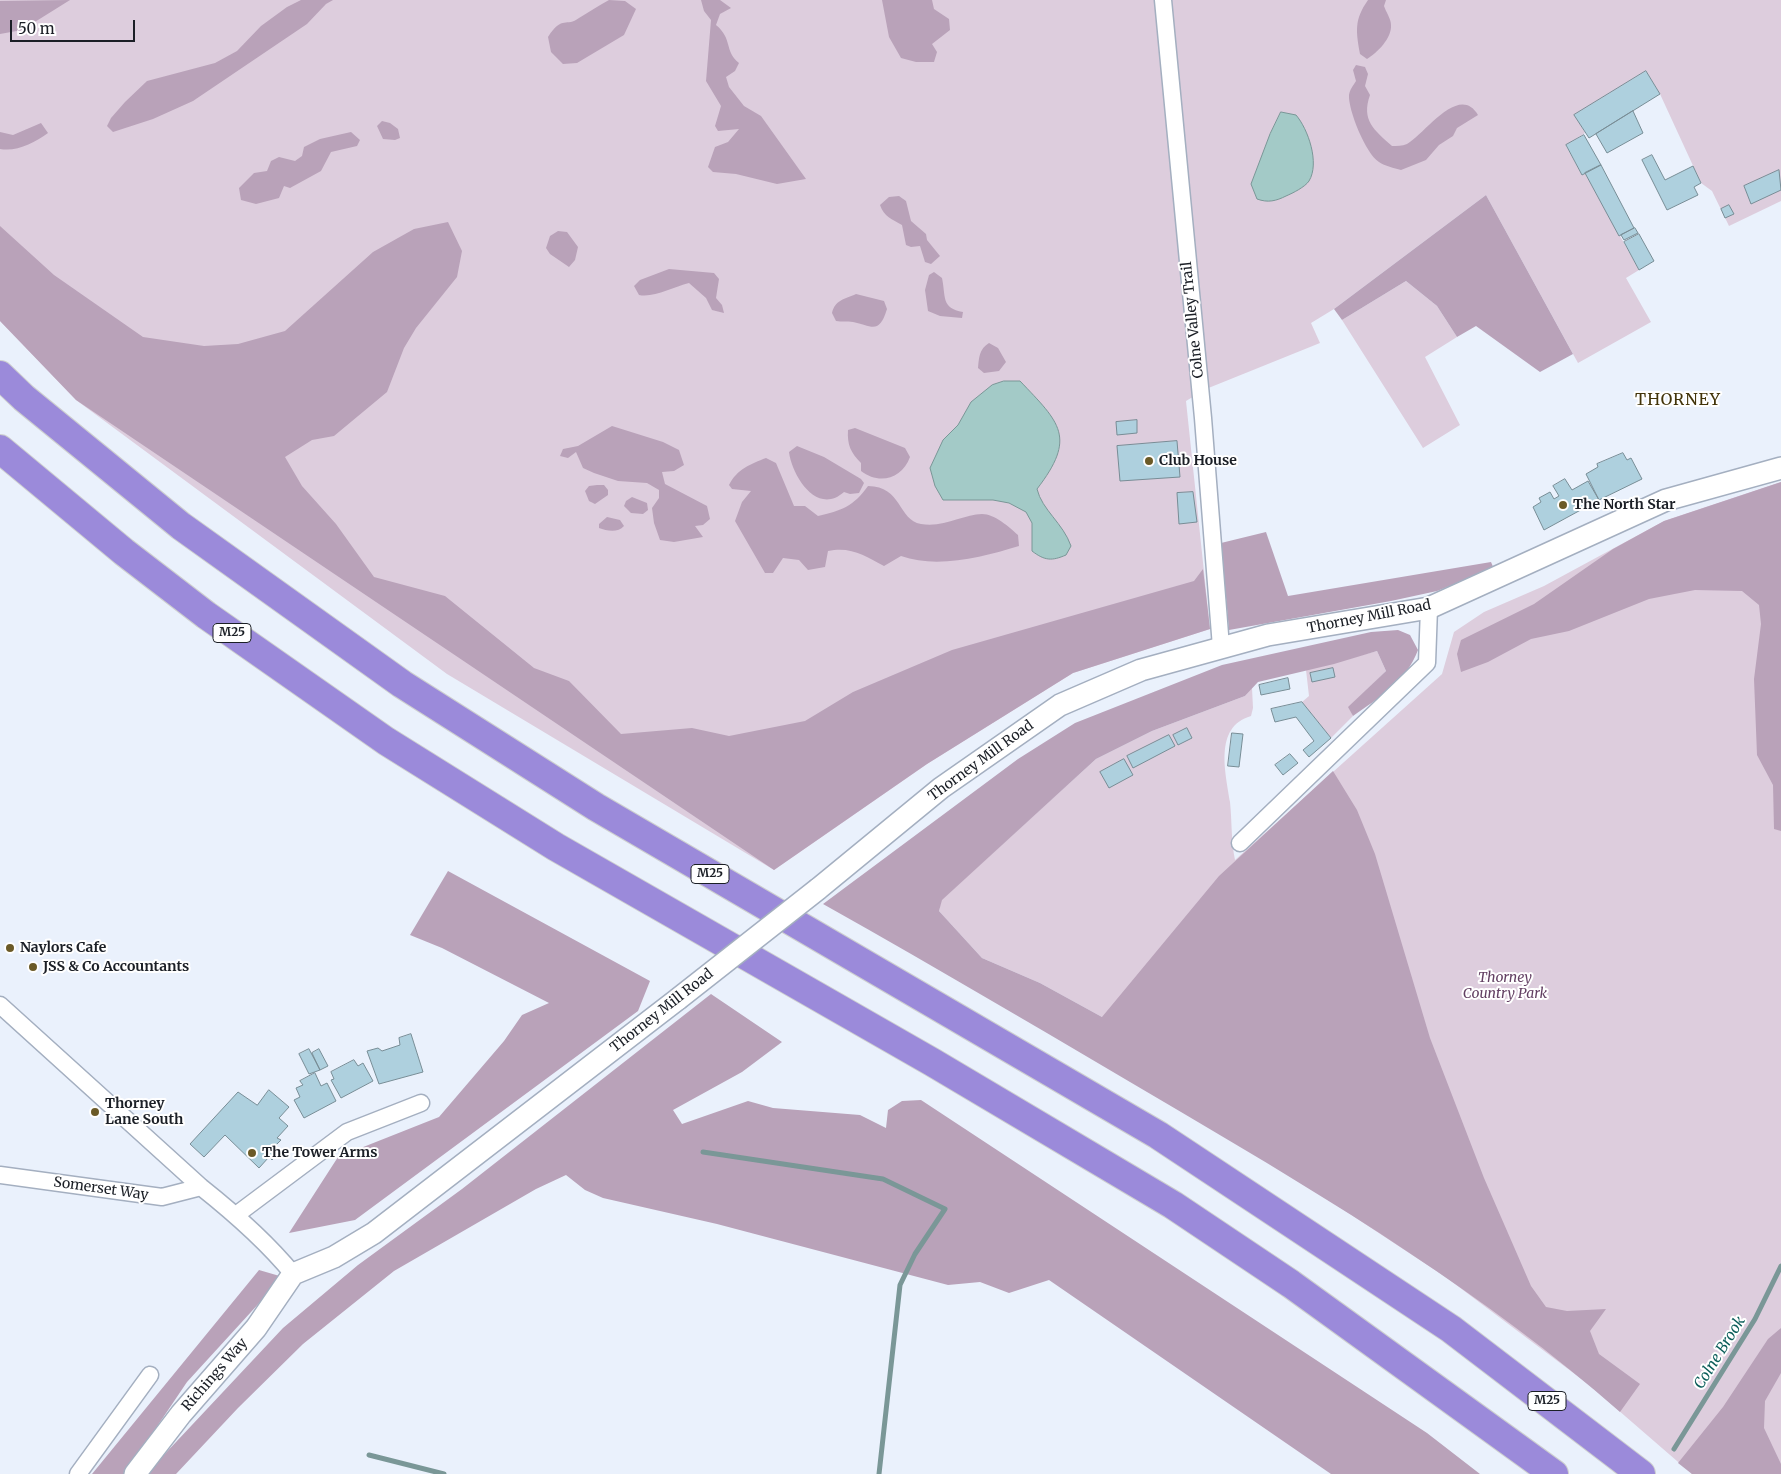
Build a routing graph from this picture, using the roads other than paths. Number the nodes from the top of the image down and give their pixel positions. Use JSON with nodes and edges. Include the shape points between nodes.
{"nodes":[{"id":1,"x":1163,"y":0,"type":"edge"},
{"id":2,"x":0,"y":375,"type":"edge"},
{"id":3,"x":0,"y":449,"type":"edge"},
{"id":4,"x":1781,"y":468,"type":"edge"},
{"id":5,"x":1429,"y":608,"type":"junction"},
{"id":6,"x":1220,"y":644,"type":"junction"},
{"id":7,"x":1240,"y":843,"type":"dead end"},
{"id":8,"x":0,"y":1005,"type":"edge"},
{"id":9,"x":422,"y":1103,"type":"dead end"},
{"id":10,"x":0,"y":1175,"type":"edge"},
{"id":11,"x":202,"y":1188,"type":"junction"},
{"id":12,"x":236,"y":1215,"type":"junction"},
{"id":13,"x":293,"y":1274,"type":"junction"},
{"id":14,"x":150,"y":1376,"type":"dead end"},
{"id":15,"x":1548,"y":1471,"type":"edge"},
{"id":16,"x":78,"y":1474,"type":"edge"},
{"id":17,"x":135,"y":1474,"type":"edge"},
{"id":18,"x":1641,"y":1474,"type":"edge"}],
"edges":[{"from":1,"to":6,"type":"street","name":"Colne Valley Trail","via":[[1203,418]]},
{"from":2,"to":18,"type":"highway","number":"M25","via":[[181,526],[402,684],[596,807],[1158,1136],[1451,1329]]},
{"from":3,"to":15,"type":"highway","number":"M25","via":[[198,609],[386,741],[556,847],[932,1062],[1166,1201],[1291,1284]]},
{"from":4,"to":5,"type":"street","name":"Thorney Mill Road","via":[[1666,500]]},
{"from":5,"to":6,"type":"street","name":"Thorney Mill Road"},
{"from":5,"to":7,"type":"street","via":[[1427,663]]},
{"from":6,"to":13,"type":"street","name":"Thorney Mill Road","bridge":true,"via":[[1141,670],[1060,706],[941,788],[678,999],[374,1233],[334,1257]]},
{"from":8,"to":11,"type":"street"},
{"from":9,"to":12,"type":"street","via":[[347,1132]]},
{"from":10,"to":11,"type":"street","name":"Somerset Way","via":[[162,1197]]},
{"from":11,"to":12,"type":"street"},
{"from":12,"to":13,"type":"street"},
{"from":13,"to":17,"type":"street","name":"Richings Way","via":[[256,1328],[181,1414]]},
{"from":14,"to":16,"type":"street"}]}
